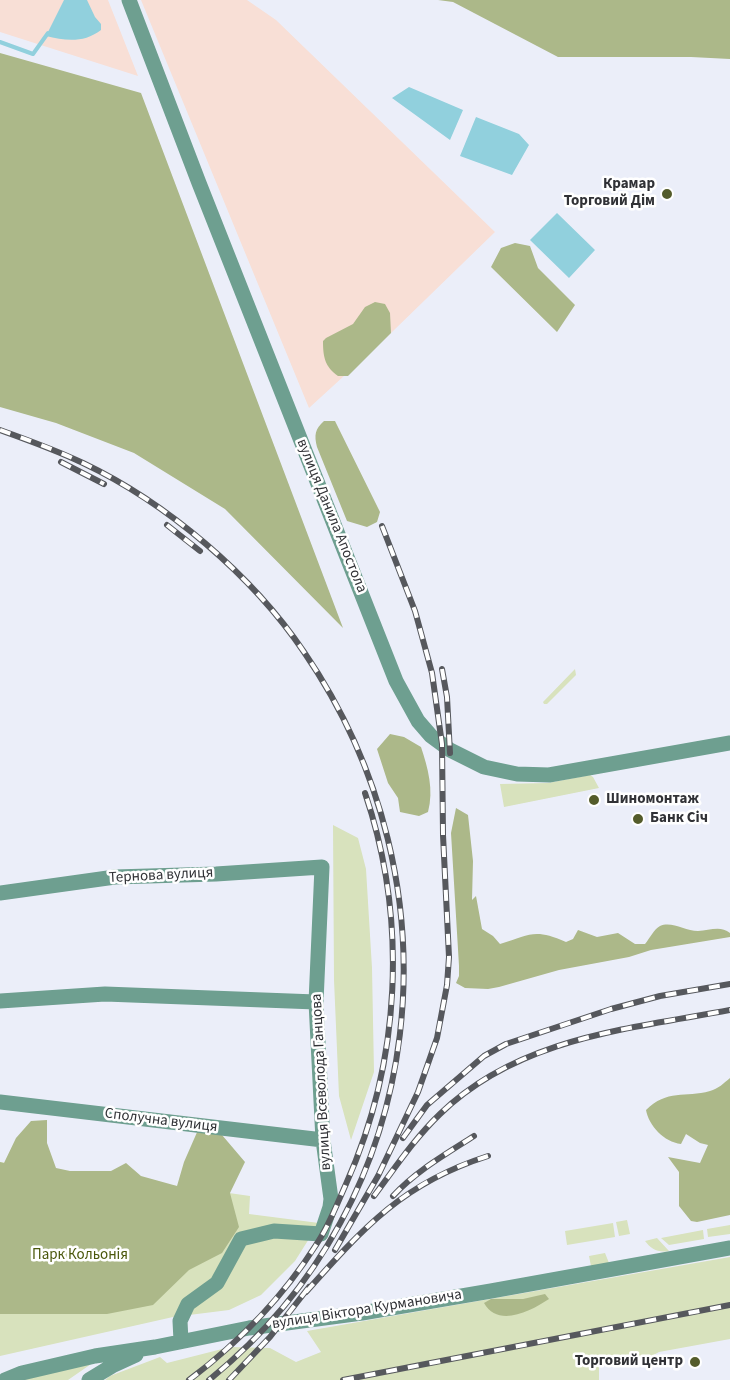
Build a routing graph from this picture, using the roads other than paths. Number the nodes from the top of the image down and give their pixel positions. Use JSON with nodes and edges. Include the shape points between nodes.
{"nodes":[{"id":1,"x":129,"y":0,"type":"edge"},
{"id":2,"x":730,"y":743,"type":"edge"},
{"id":3,"x":322,"y":867,"type":"joint"},
{"id":4,"x":0,"y":893,"type":"edge"},
{"id":5,"x":0,"y":1001,"type":"edge"},
{"id":6,"x":316,"y":1002,"type":"junction"},
{"id":7,"x":0,"y":1102,"type":"edge"},
{"id":8,"x":323,"y":1140,"type":"junction"},
{"id":9,"x":730,"y":1248,"type":"edge"},
{"id":10,"x":181,"y":1341,"type":"junction"},
{"id":11,"x":155,"y":1347,"type":"junction"},
{"id":12,"x":5,"y":1380,"type":"edge"},
{"id":13,"x":89,"y":1380,"type":"edge"}],
"edges":[{"from":1,"to":2,"type":"street","name":"вулиця Данила Апостола","via":[[396,681],[418,721],[450,750],[484,766],[517,774],[549,775]]},
{"from":3,"to":4,"type":"street","name":"Тернова вулиця","via":[[115,877]]},
{"from":3,"to":6,"type":"street","name":"вулиця Всеволода Ганцова"},
{"from":5,"to":6,"type":"street","via":[[105,994]]},
{"from":6,"to":8,"type":"street","name":"вулиця Всеволода Ганцова"},
{"from":7,"to":8,"type":"street","name":"Сполучна вулиця"},
{"from":8,"to":10,"type":"street","name":"вулиця Всеволода Ганцова","via":[[331,1199],[321,1234],[274,1231],[241,1239],[218,1283],[188,1304],[180,1321]]},
{"from":9,"to":10,"type":"street","name":"вулиця Віктора Курмановича"},
{"from":10,"to":11,"type":"street","name":"вулиця Віктора Курмановича"},
{"from":11,"to":12,"type":"street","name":"вулиця Віктора Курмановича","via":[[95,1356]]},
{"from":11,"to":13,"type":"street"}]}
